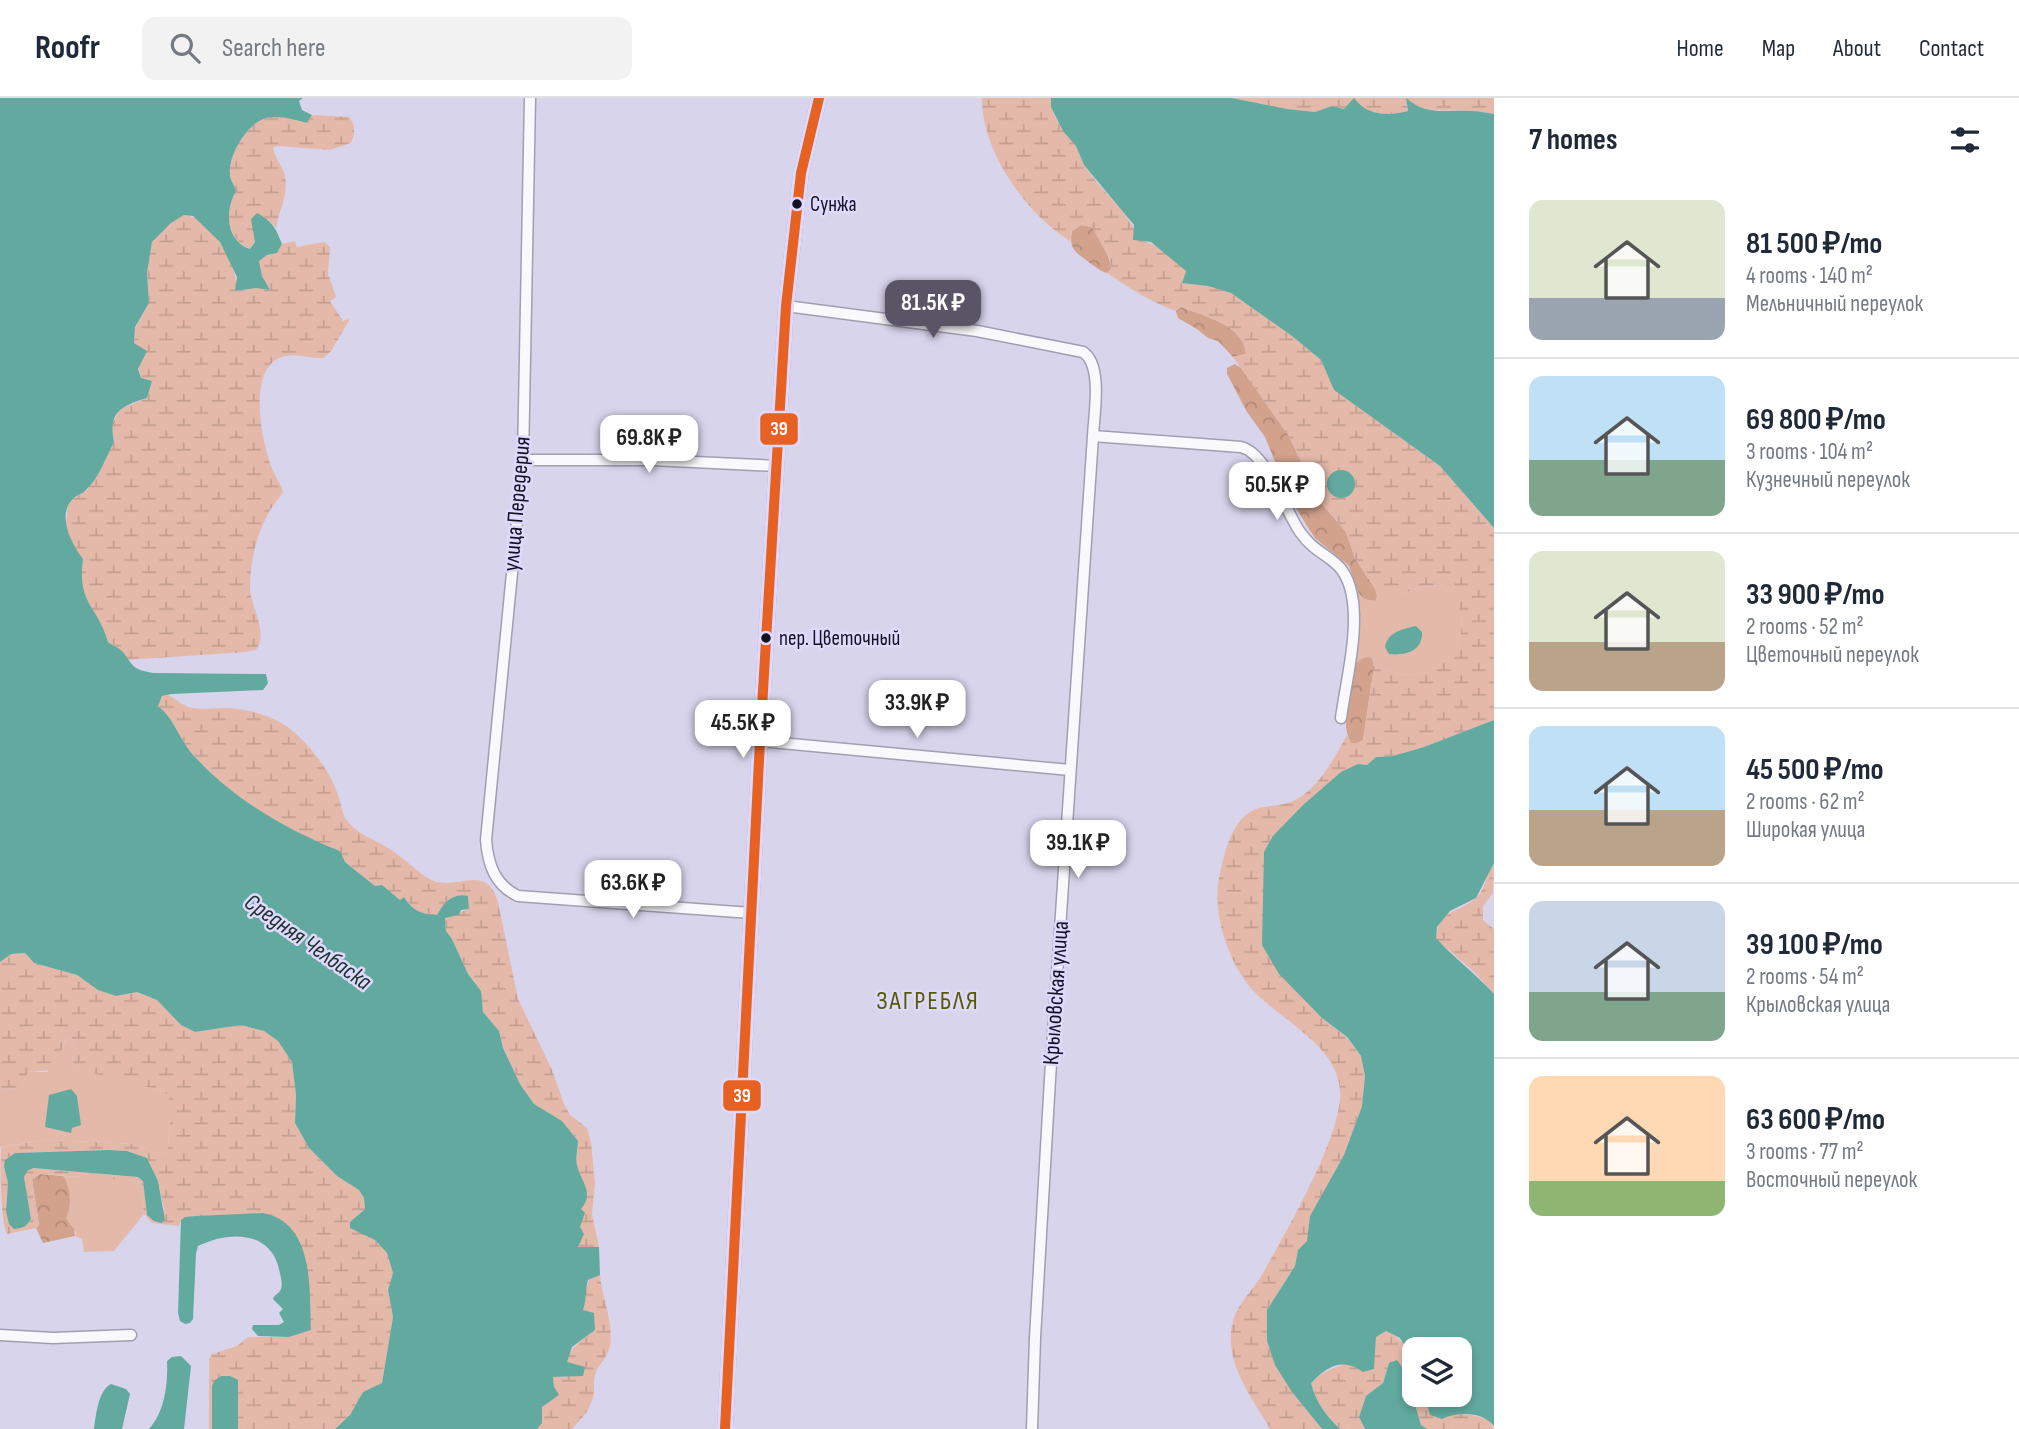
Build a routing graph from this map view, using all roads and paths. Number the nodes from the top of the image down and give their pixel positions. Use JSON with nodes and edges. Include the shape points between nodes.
{"nodes":[{"id":1,"x":530,"y":98,"type":"edge"},
{"id":2,"x":819,"y":98,"type":"edge"},
{"id":3,"x":786,"y":306,"type":"junction"},
{"id":4,"x":1093,"y":436,"type":"junction"},
{"id":5,"x":523,"y":460,"type":"junction"},
{"id":6,"x":777,"y":466,"type":"junction"},
{"id":7,"x":1341,"y":718,"type":"dead end"},
{"id":8,"x":760,"y":741,"type":"junction"},
{"id":9,"x":1070,"y":770,"type":"junction"},
{"id":10,"x":751,"y":913,"type":"junction"},
{"id":11,"x":0,"y":1335,"type":"edge"},
{"id":12,"x":131,"y":1335,"type":"dead end"},
{"id":13,"x":724,"y":1429,"type":"edge"},
{"id":14,"x":1032,"y":1429,"type":"edge"}],
"edges":[{"from":1,"to":5,"type":"street","name":"улица Передерия"},
{"from":2,"to":3,"type":"street","via":[[801,173]]},
{"from":3,"to":4,"type":"street","name":"Крыловская улица","via":[[978,331],[1083,352],[1091,359],[1096,380]]},
{"from":3,"to":6,"type":"street"},
{"from":4,"to":7,"type":"street","via":[[1252,451],[1300,533],[1348,576],[1353,628]]},
{"from":4,"to":9,"type":"street","name":"Крыловская улица"},
{"from":5,"to":6,"type":"street"},
{"from":5,"to":10,"type":"street","name":"улица Передерия","via":[[486,840],[494,876],[518,896]]},
{"from":6,"to":8,"type":"street"},
{"from":8,"to":9,"type":"street"},
{"from":8,"to":10,"type":"street"},
{"from":9,"to":14,"type":"street","name":"Крыловская улица"},
{"from":10,"to":13,"type":"street"},
{"from":11,"to":12,"type":"street"}]}
